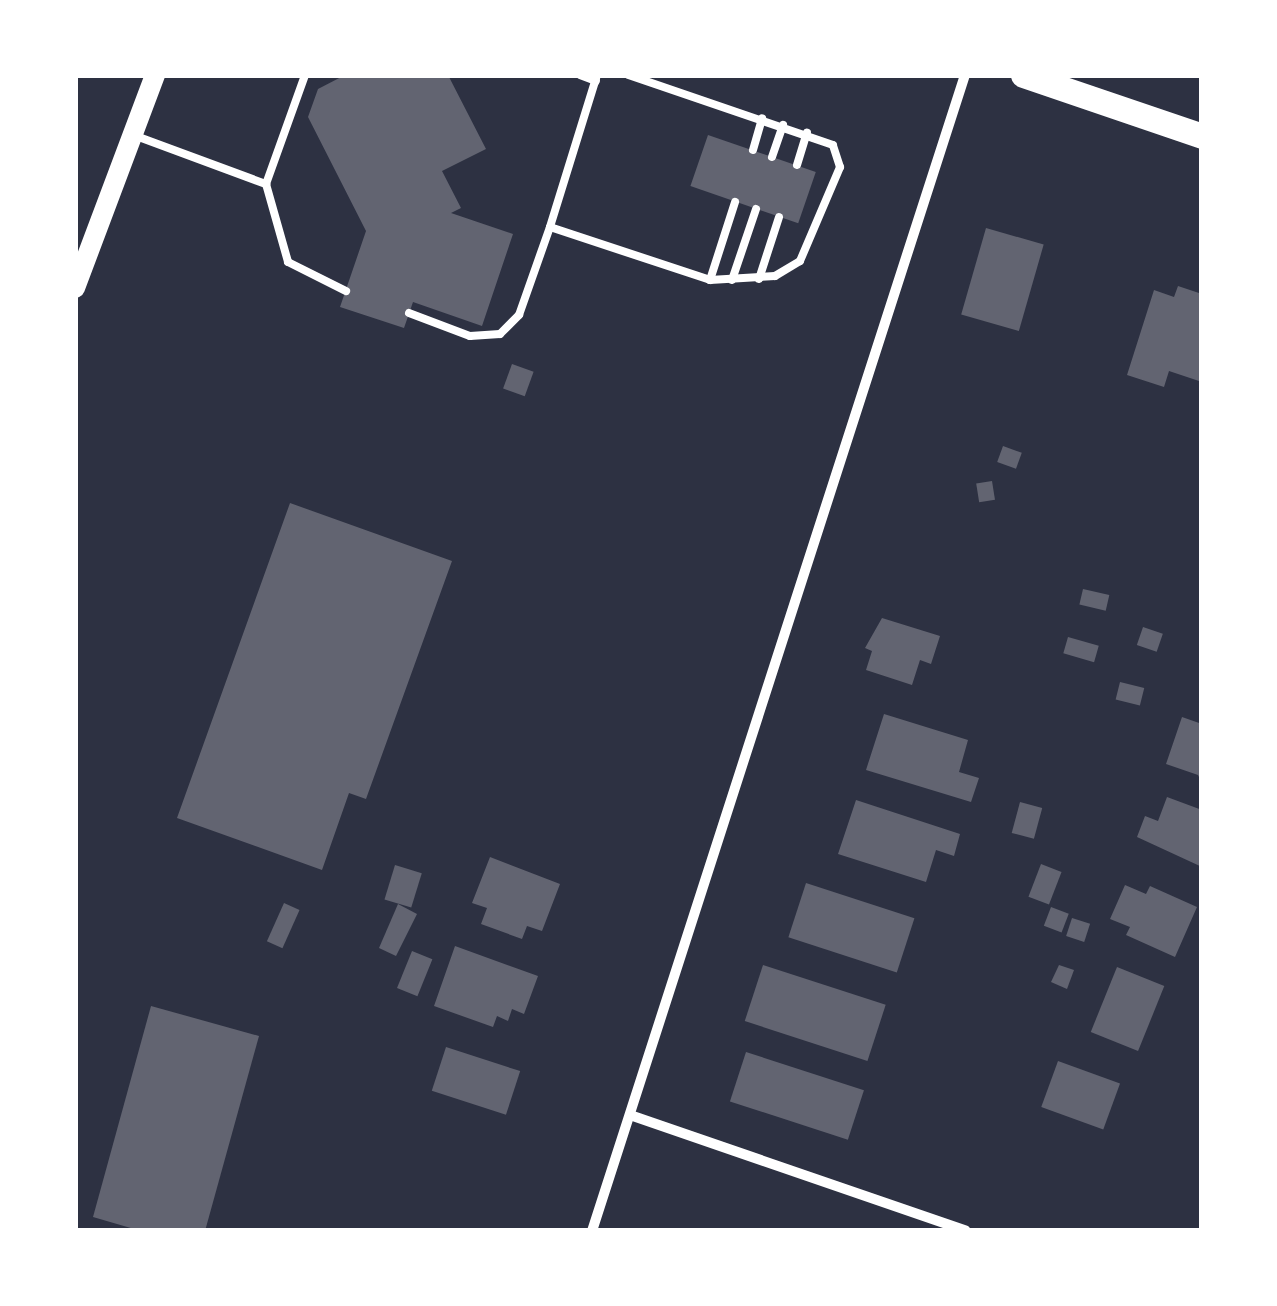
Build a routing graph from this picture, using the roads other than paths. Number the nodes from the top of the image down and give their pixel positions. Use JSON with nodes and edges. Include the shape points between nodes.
{"nodes":[{"id":1,"x":155,"y":75,"type":"edge"},
{"id":2,"x":305,"y":75,"type":"edge"},
{"id":3,"x":580,"y":75,"type":"edge"},
{"id":4,"x":628,"y":75,"type":"edge"},
{"id":5,"x":965,"y":75,"type":"edge"},
{"id":6,"x":1023,"y":75,"type":"edge"},
{"id":7,"x":596,"y":78,"type":"edge"},
{"id":8,"x":762,"y":118,"type":"junction"},
{"id":9,"x":783,"y":125,"type":"junction"},
{"id":10,"x":807,"y":132,"type":"junction"},
{"id":11,"x":132,"y":134,"type":"junction"},
{"id":12,"x":1202,"y":136,"type":"edge"},
{"id":13,"x":753,"y":150,"type":"dead end"},
{"id":14,"x":772,"y":158,"type":"dead end"},
{"id":15,"x":796,"y":166,"type":"dead end"},
{"id":16,"x":266,"y":184,"type":"junction"},
{"id":17,"x":736,"y":202,"type":"dead end"},
{"id":18,"x":756,"y":209,"type":"dead end"},
{"id":19,"x":778,"y":216,"type":"dead end"},
{"id":20,"x":550,"y":227,"type":"junction"},
{"id":21,"x":759,"y":279,"type":"junction"},
{"id":22,"x":710,"y":280,"type":"junction"},
{"id":23,"x":732,"y":280,"type":"junction"},
{"id":24,"x":75,"y":288,"type":"edge"},
{"id":25,"x":346,"y":290,"type":"dead end"},
{"id":26,"x":409,"y":313,"type":"dead end"},
{"id":27,"x":630,"y":1115,"type":"junction"},
{"id":28,"x":592,"y":1231,"type":"edge"},
{"id":29,"x":966,"y":1231,"type":"edge"}],
"edges":[{"from":1,"to":11,"type":"main road"},
{"from":2,"to":16,"type":"lane"},
{"from":3,"to":7,"type":"lane"},
{"from":4,"to":8,"type":"lane"},
{"from":5,"to":27,"type":"street"},
{"from":6,"to":12,"type":"main road"},
{"from":7,"to":20,"type":"lane"},
{"from":8,"to":9,"type":"lane"},
{"from":8,"to":13,"type":"lane"},
{"from":9,"to":10,"type":"lane"},
{"from":9,"to":14,"type":"lane"},
{"from":10,"to":15,"type":"lane"},
{"from":10,"to":21,"type":"lane","via":[[833,145],[840,167],[800,261]]},
{"from":11,"to":16,"type":"lane"},
{"from":11,"to":24,"type":"main road"},
{"from":16,"to":25,"type":"lane","via":[[288,262]]},
{"from":17,"to":22,"type":"lane"},
{"from":18,"to":23,"type":"lane"},
{"from":19,"to":21,"type":"lane"},
{"from":20,"to":22,"type":"lane"},
{"from":20,"to":26,"type":"lane","via":[[519,315],[500,334],[470,336]]},
{"from":21,"to":23,"type":"lane"},
{"from":22,"to":23,"type":"lane"},
{"from":27,"to":28,"type":"street"},
{"from":27,"to":29,"type":"street"}]}
